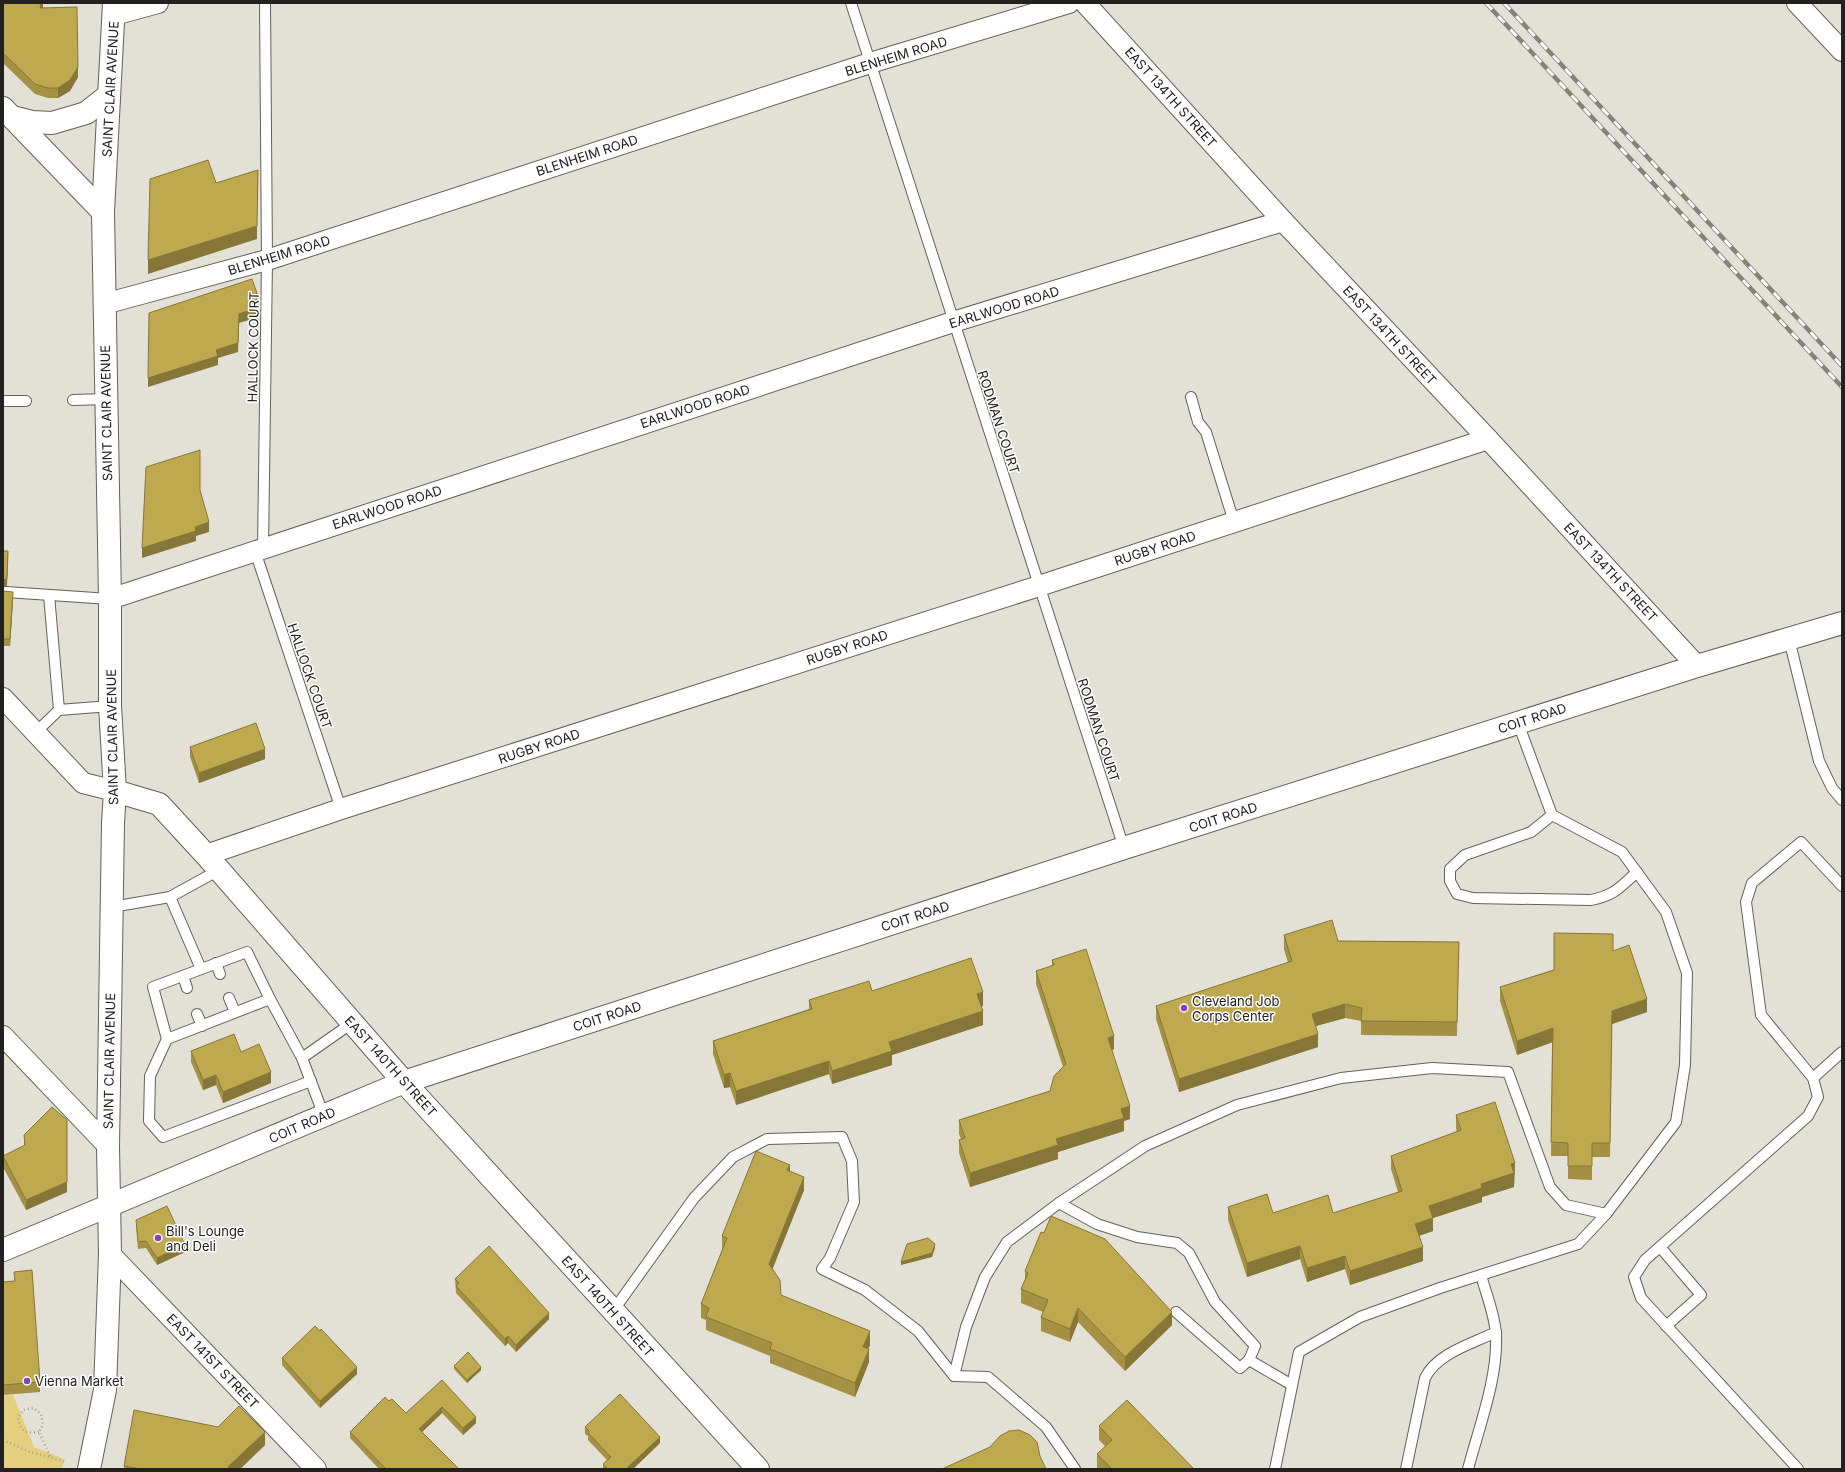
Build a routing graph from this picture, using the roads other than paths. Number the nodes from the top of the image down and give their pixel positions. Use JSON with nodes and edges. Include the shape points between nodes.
{"nodes":[{"id":1,"x":158,"y":3,"type":"edge"},
{"id":2,"x":265,"y":3,"type":"edge"},
{"id":3,"x":851,"y":3,"type":"edge"},
{"id":4,"x":1069,"y":3,"type":"edge"},
{"id":5,"x":1085,"y":3,"type":"edge"},
{"id":6,"x":1797,"y":3,"type":"edge"},
{"id":7,"x":114,"y":9,"type":"edge"},
{"id":8,"x":1842,"y":51,"type":"edge"},
{"id":9,"x":870,"y":63,"type":"junction"},
{"id":10,"x":109,"y":96,"type":"junction"},
{"id":11,"x":8,"y":112,"type":"edge"},
{"id":12,"x":103,"y":212,"type":"junction"},
{"id":13,"x":1283,"y":221,"type":"junction"},
{"id":14,"x":267,"y":260,"type":"junction"},
{"id":15,"x":104,"y":304,"type":"junction"},
{"id":16,"x":953,"y":322,"type":"junction"},
{"id":17,"x":1191,"y":397,"type":"dead end"},
{"id":18,"x":106,"y":399,"type":"junction"},
{"id":19,"x":73,"y":400,"type":"dead end"},
{"id":20,"x":3,"y":401,"type":"edge"},
{"id":21,"x":26,"y":401,"type":"dead end"},
{"id":22,"x":1488,"y":439,"type":"junction"},
{"id":23,"x":1234,"y":522,"type":"junction"},
{"id":24,"x":259,"y":550,"type":"junction"},
{"id":25,"x":1039,"y":586,"type":"junction"},
{"id":26,"x":6,"y":592,"type":"edge"},
{"id":27,"x":49,"y":595,"type":"junction"},
{"id":28,"x":110,"y":599,"type":"junction"},
{"id":29,"x":1842,"y":623,"type":"edge"},
{"id":30,"x":1789,"y":639,"type":"junction"},
{"id":31,"x":1697,"y":666,"type":"junction"},
{"id":32,"x":3,"y":698,"type":"edge"},
{"id":33,"x":110,"y":706,"type":"junction"},
{"id":34,"x":59,"y":710,"type":"junction"},
{"id":35,"x":1518,"y":723,"type":"junction"},
{"id":36,"x":36,"y":733,"type":"junction"},
{"id":37,"x":115,"y":791,"type":"junction"},
{"id":38,"x":1842,"y":800,"type":"edge"},
{"id":39,"x":341,"y":809,"type":"junction"},
{"id":40,"x":1552,"y":815,"type":"junction"},
{"id":41,"x":1124,"y":848,"type":"junction"},
{"id":42,"x":212,"y":862,"type":"junction"},
{"id":43,"x":1637,"y":872,"type":"junction"},
{"id":44,"x":1842,"y":886,"type":"edge"},
{"id":45,"x":170,"y":897,"type":"junction"},
{"id":46,"x":112,"y":907,"type":"junction"},
{"id":47,"x":216,"y":963,"type":"junction"},
{"id":48,"x":201,"y":969,"type":"junction"},
{"id":49,"x":220,"y":974,"type":"dead end"},
{"id":50,"x":183,"y":976,"type":"junction"},
{"id":51,"x":187,"y":988,"type":"dead end"},
{"id":52,"x":229,"y":998,"type":"dead end"},
{"id":53,"x":270,"y":999,"type":"junction"},
{"id":54,"x":235,"y":1012,"type":"junction"},
{"id":55,"x":197,"y":1014,"type":"dead end"},
{"id":56,"x":352,"y":1023,"type":"junction"},
{"id":57,"x":202,"y":1026,"type":"junction"},
{"id":58,"x":3,"y":1036,"type":"edge"},
{"id":59,"x":168,"y":1039,"type":"junction"},
{"id":60,"x":1842,"y":1052,"type":"edge"},
{"id":61,"x":302,"y":1058,"type":"junction"},
{"id":62,"x":1813,"y":1078,"type":"junction"},
{"id":63,"x":311,"y":1081,"type":"junction"},
{"id":64,"x":404,"y":1082,"type":"junction"},
{"id":65,"x":324,"y":1116,"type":"junction"},
{"id":66,"x":108,"y":1146,"type":"junction"},
{"id":67,"x":1059,"y":1203,"type":"junction"},
{"id":68,"x":108,"y":1207,"type":"junction"},
{"id":69,"x":1606,"y":1214,"type":"junction"},
{"id":70,"x":1660,"y":1247,"type":"junction"},
{"id":71,"x":3,"y":1250,"type":"edge"},
{"id":72,"x":110,"y":1254,"type":"junction"},
{"id":73,"x":1481,"y":1275,"type":"junction"},
{"id":74,"x":613,"y":1311,"type":"junction"},
{"id":75,"x":1176,"y":1312,"type":"dead end"},
{"id":76,"x":1666,"y":1326,"type":"junction"},
{"id":77,"x":1496,"y":1332,"type":"junction"},
{"id":78,"x":1248,"y":1360,"type":"junction"},
{"id":79,"x":954,"y":1376,"type":"junction"},
{"id":80,"x":1292,"y":1385,"type":"junction"},
{"id":81,"x":89,"y":1469,"type":"edge"},
{"id":82,"x":316,"y":1469,"type":"edge"},
{"id":83,"x":758,"y":1469,"type":"edge"},
{"id":84,"x":1075,"y":1469,"type":"edge"},
{"id":85,"x":1275,"y":1469,"type":"edge"},
{"id":86,"x":1406,"y":1469,"type":"edge"},
{"id":87,"x":1468,"y":1469,"type":"edge"},
{"id":88,"x":1798,"y":1469,"type":"edge"}],
"edges":[{"from":1,"to":7,"type":"street"},
{"from":2,"to":14,"type":"lane","name":"HALLOCK COURT"},
{"from":3,"to":9,"type":"lane","name":"RODMAN COURT"},
{"from":4,"to":9,"type":"street","name":"BLENHEIM ROAD"},
{"from":5,"to":13,"type":"street","name":"EAST 134TH STREET"},
{"from":6,"to":8,"type":"street"},
{"from":7,"to":10,"type":"street","name":"SAINT CLAIR AVENUE"},
{"from":9,"to":14,"type":"street","name":"BLENHEIM ROAD"},
{"from":9,"to":16,"type":"lane","name":"RODMAN COURT"},
{"from":10,"to":11,"type":"street","via":[[86,113],[52,123],[32,122]]},
{"from":10,"to":12,"type":"street","name":"SAINT CLAIR AVENUE"},
{"from":11,"to":12,"type":"street"},
{"from":12,"to":15,"type":"street","name":"SAINT CLAIR AVENUE"},
{"from":13,"to":16,"type":"street","name":"EARLWOOD ROAD"},
{"from":13,"to":22,"type":"street","name":"EAST 134TH STREET"},
{"from":14,"to":15,"type":"street","name":"BLENHEIM ROAD"},
{"from":14,"to":24,"type":"lane","name":"HALLOCK COURT"},
{"from":15,"to":18,"type":"street","name":"SAINT CLAIR AVENUE"},
{"from":16,"to":24,"type":"street","name":"EARLWOOD ROAD"},
{"from":16,"to":25,"type":"lane","name":"RODMAN COURT"},
{"from":17,"to":23,"type":"lane","via":[[1198,422],[1206,432]]},
{"from":18,"to":19,"type":"lane"},
{"from":18,"to":28,"type":"street","name":"SAINT CLAIR AVENUE"},
{"from":20,"to":21,"type":"lane"},
{"from":22,"to":23,"type":"street","name":"RUGBY ROAD"},
{"from":22,"to":31,"type":"street","name":"EAST 134TH STREET"},
{"from":23,"to":25,"type":"street","name":"RUGBY ROAD"},
{"from":24,"to":28,"type":"street","name":"EARLWOOD ROAD"},
{"from":24,"to":39,"type":"lane","name":"HALLOCK COURT"},
{"from":25,"to":39,"type":"street","name":"RUGBY ROAD"},
{"from":25,"to":41,"type":"lane","name":"RODMAN COURT"},
{"from":26,"to":27,"type":"lane"},
{"from":27,"to":28,"type":"lane"},
{"from":27,"to":34,"type":"lane"},
{"from":28,"to":33,"type":"street","name":"SAINT CLAIR AVENUE"},
{"from":29,"to":30,"type":"street","name":"COIT ROAD"},
{"from":30,"to":31,"type":"street","name":"COIT ROAD"},
{"from":30,"to":38,"type":"lane","via":[[1819,762],[1832,788]]},
{"from":31,"to":35,"type":"street","name":"COIT ROAD"},
{"from":32,"to":36,"type":"street","name":"EAST 140TH STREET"},
{"from":33,"to":34,"type":"lane"},
{"from":33,"to":37,"type":"street","name":"SAINT CLAIR AVENUE"},
{"from":34,"to":36,"type":"lane"},
{"from":35,"to":40,"type":"lane"},
{"from":35,"to":41,"type":"street","name":"COIT ROAD"},
{"from":36,"to":37,"type":"street","name":"EAST 140TH STREET","via":[[83,783]]},
{"from":37,"to":42,"type":"street","name":"EAST 140TH STREET","via":[[159,804]]},
{"from":37,"to":46,"type":"street","name":"SAINT CLAIR AVENUE"},
{"from":39,"to":42,"type":"street","name":"RUGBY ROAD"},
{"from":40,"to":43,"type":"lane","via":[[1622,852]]},
{"from":40,"to":43,"type":"lane","via":[[1531,832],[1465,855],[1450,869],[1450,881],[1457,894],[1473,898],[1591,900],[1607,897]]},
{"from":41,"to":64,"type":"street","name":"COIT ROAD"},
{"from":42,"to":45,"type":"lane"},
{"from":42,"to":56,"type":"street","name":"EAST 140TH STREET"},
{"from":43,"to":69,"type":"lane","via":[[1666,912],[1687,973],[1685,1065],[1676,1122]]},
{"from":44,"to":62,"type":"lane","via":[[1801,842],[1752,883],[1746,902],[1761,1015]]},
{"from":45,"to":46,"type":"lane"},
{"from":45,"to":48,"type":"lane"},
{"from":46,"to":66,"type":"street","name":"SAINT CLAIR AVENUE"},
{"from":47,"to":48,"type":"lane"},
{"from":47,"to":49,"type":"lane"},
{"from":47,"to":53,"type":"lane","via":[[246,952]]},
{"from":48,"to":50,"type":"lane"},
{"from":50,"to":51,"type":"lane"},
{"from":50,"to":59,"type":"lane","via":[[153,987]]},
{"from":52,"to":54,"type":"lane"},
{"from":53,"to":54,"type":"lane"},
{"from":53,"to":61,"type":"lane"},
{"from":54,"to":57,"type":"lane"},
{"from":55,"to":57,"type":"lane"},
{"from":56,"to":61,"type":"lane"},
{"from":56,"to":64,"type":"street","name":"EAST 140TH STREET"},
{"from":57,"to":59,"type":"lane"},
{"from":58,"to":66,"type":"street"},
{"from":59,"to":63,"type":"lane","via":[[150,1076],[149,1121],[163,1137]]},
{"from":60,"to":62,"type":"lane"},
{"from":61,"to":63,"type":"lane"},
{"from":62,"to":70,"type":"lane","via":[[1818,1097],[1808,1116]]},
{"from":63,"to":65,"type":"lane"},
{"from":64,"to":65,"type":"street","name":"COIT ROAD"},
{"from":64,"to":74,"type":"street","name":"EAST 140TH STREET"},
{"from":65,"to":68,"type":"street","name":"COIT ROAD"},
{"from":66,"to":68,"type":"street","name":"SAINT CLAIR AVENUE"},
{"from":67,"to":69,"type":"lane","via":[[1145,1146],[1237,1105],[1341,1078],[1432,1068],[1508,1072],[1550,1187],[1566,1205]]},
{"from":67,"to":78,"type":"lane","via":[[1097,1224],[1137,1237],[1177,1243],[1189,1253],[1215,1302],[1255,1346]]},
{"from":67,"to":79,"type":"lane","via":[[1007,1242],[985,1277],[966,1327]]},
{"from":68,"to":71,"type":"street","name":"COIT ROAD"},
{"from":68,"to":72,"type":"street","name":"SAINT CLAIR AVENUE"},
{"from":69,"to":73,"type":"lane","via":[[1578,1244]]},
{"from":70,"to":76,"type":"lane","via":[[1645,1260],[1634,1278],[1641,1298]]},
{"from":70,"to":76,"type":"lane","via":[[1701,1295]]},
{"from":72,"to":81,"type":"street","name":"SAINT CLAIR AVENUE","via":[[105,1390]]},
{"from":72,"to":82,"type":"street","name":"EAST 141ST STREET"},
{"from":73,"to":77,"type":"lane"},
{"from":73,"to":80,"type":"lane","via":[[1360,1317],[1299,1352]]},
{"from":74,"to":79,"type":"lane","via":[[694,1198],[733,1157],[766,1139],[842,1137],[852,1161],[854,1202],[830,1258],[822,1270],[865,1290],[918,1331]]},
{"from":74,"to":83,"type":"street","name":"EAST 140TH STREET"},
{"from":75,"to":78,"type":"lane","via":[[1240,1368]]},
{"from":76,"to":88,"type":"lane"},
{"from":77,"to":86,"type":"lane","via":[[1442,1358],[1430,1369],[1425,1378]]},
{"from":77,"to":87,"type":"lane","via":[[1493,1374]]},
{"from":78,"to":80,"type":"lane"},
{"from":79,"to":84,"type":"lane","via":[[988,1378],[1046,1428]]},
{"from":80,"to":85,"type":"lane"}]}
